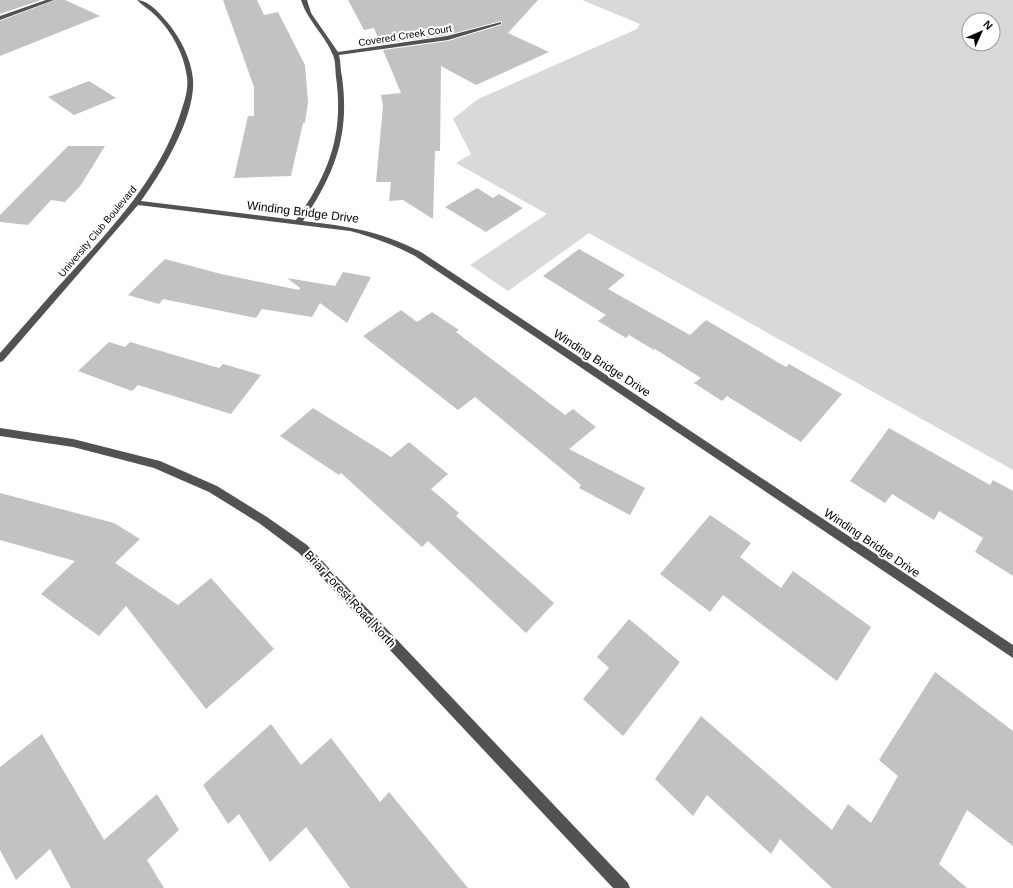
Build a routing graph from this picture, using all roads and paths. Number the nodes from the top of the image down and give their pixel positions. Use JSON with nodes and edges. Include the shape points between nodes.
{"nodes":[{"id":1,"x":51,"y":0,"type":"edge"},
{"id":2,"x":140,"y":0,"type":"edge"},
{"id":3,"x":304,"y":0,"type":"edge"},
{"id":4,"x":0,"y":18,"type":"edge"},
{"id":5,"x":499,"y":23,"type":"dead end"},
{"id":6,"x":336,"y":54,"type":"junction"},
{"id":7,"x":136,"y":203,"type":"junction"},
{"id":8,"x":298,"y":223,"type":"junction"},
{"id":9,"x":0,"y":359,"type":"edge"},
{"id":10,"x":0,"y":432,"type":"edge"},
{"id":11,"x":1013,"y":652,"type":"edge"},
{"id":12,"x":623,"y":888,"type":"edge"}],
"edges":[{"from":1,"to":4,"type":"street"},
{"from":2,"to":7,"type":"street","name":"University Club Boulevard","via":[[165,22],[178,39],[190,78],[188,102],[167,158]]},
{"from":3,"to":6,"type":"street","via":[[306,8]]},
{"from":5,"to":6,"type":"street","name":"Covered Creek Court","via":[[448,38]]},
{"from":6,"to":8,"type":"street","via":[[341,82],[342,112],[336,151],[325,182]]},
{"from":7,"to":8,"type":"street","name":"Winding Bridge Drive"},
{"from":7,"to":9,"type":"street","name":"University Club Boulevard"},
{"from":8,"to":11,"type":"street","name":"Winding Bridge Drive","via":[[350,228],[383,237],[418,254]]},
{"from":10,"to":12,"type":"street","name":"Briar Forest Road North","via":[[73,443],[156,464],[213,489],[303,549]]}]}
